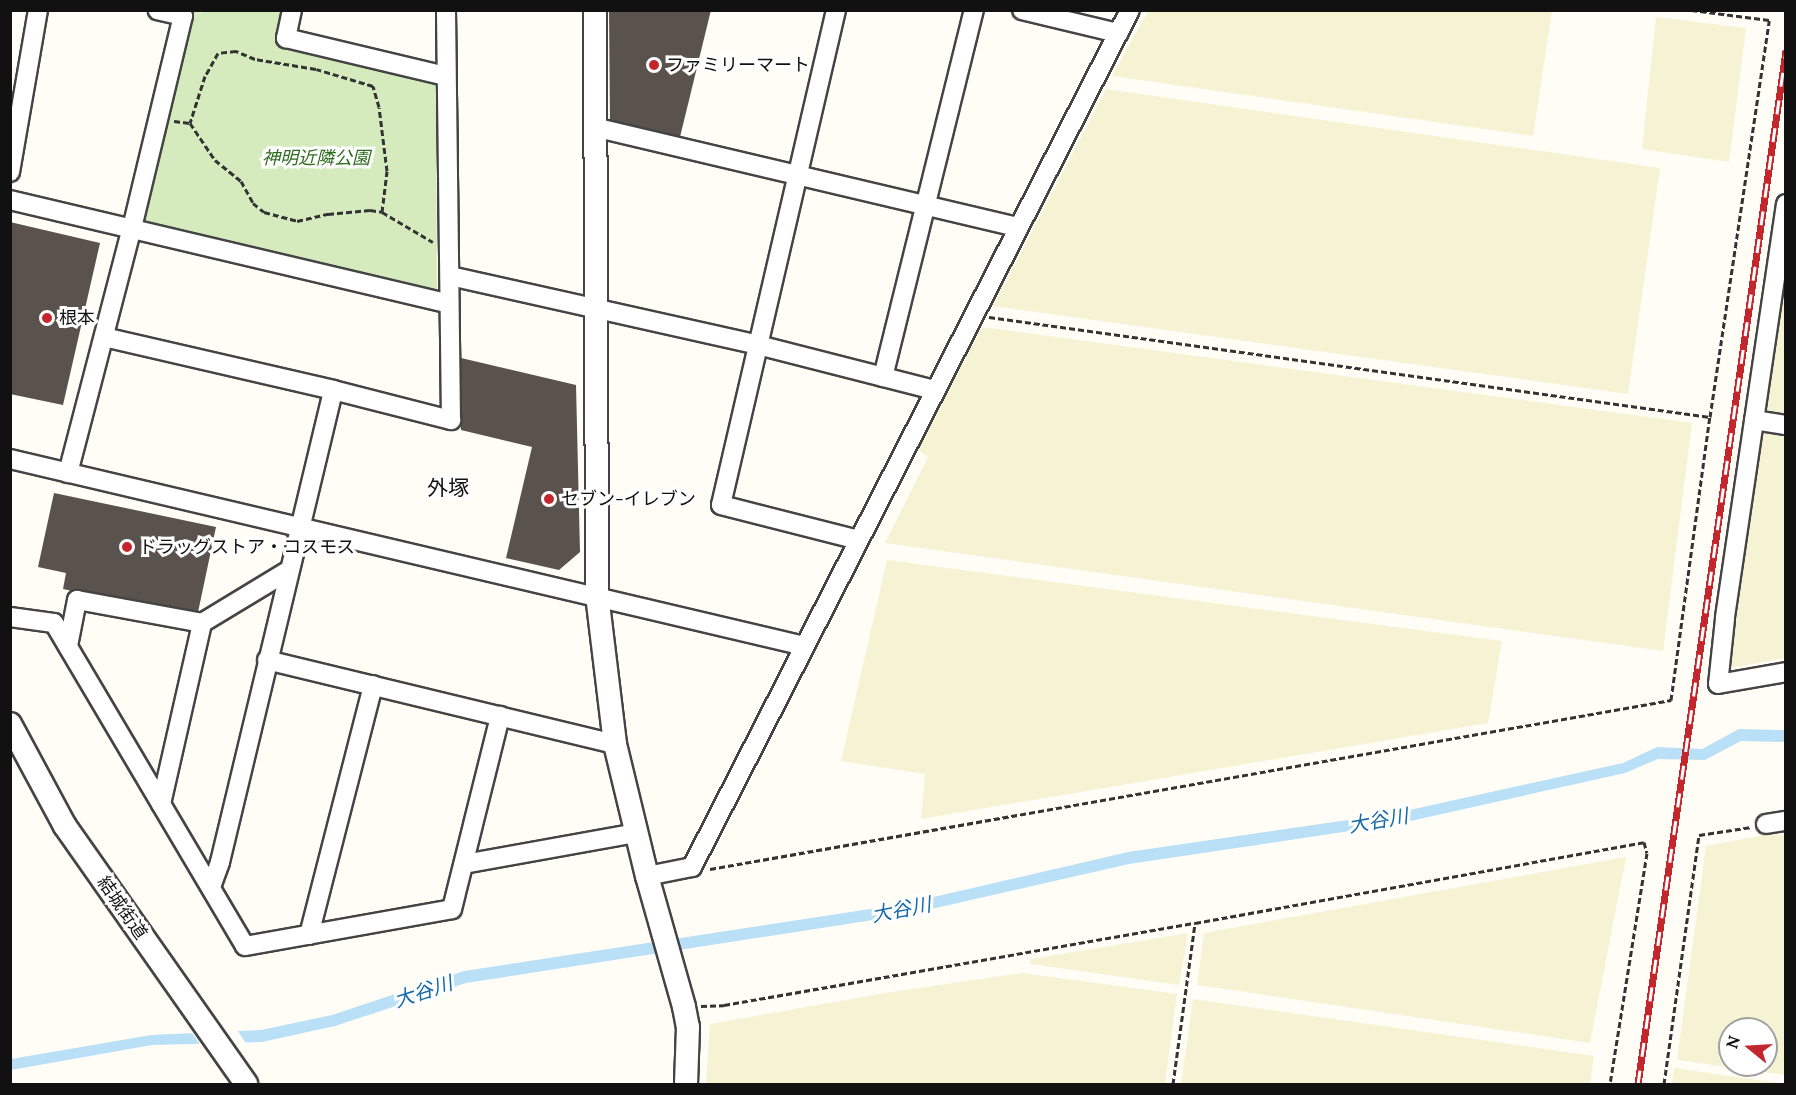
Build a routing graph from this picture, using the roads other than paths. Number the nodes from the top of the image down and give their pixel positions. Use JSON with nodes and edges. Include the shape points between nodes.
{"nodes":[{"id":1,"x":38,"y":10,"type":"edge"},
{"id":2,"x":158,"y":10,"type":"edge"},
{"id":3,"x":292,"y":10,"type":"edge"},
{"id":4,"x":446,"y":10,"type":"edge"},
{"id":5,"x":595,"y":10,"type":"edge"},
{"id":6,"x":836,"y":10,"type":"edge"},
{"id":7,"x":974,"y":10,"type":"edge"},
{"id":8,"x":1022,"y":10,"type":"edge"},
{"id":9,"x":1130,"y":10,"type":"edge"},
{"id":10,"x":1118,"y":33,"type":"junction"},
{"id":11,"x":446,"y":76,"type":"junction"},
{"id":12,"x":594,"y":127,"type":"junction"},
{"id":13,"x":10,"y":172,"type":"edge"},
{"id":14,"x":796,"y":175,"type":"junction"},
{"id":15,"x":10,"y":200,"type":"edge"},
{"id":16,"x":1785,"y":204,"type":"edge"},
{"id":17,"x":928,"y":206,"type":"junction"},
{"id":18,"x":1018,"y":227,"type":"junction"},
{"id":19,"x":132,"y":228,"type":"junction"},
{"id":20,"x":450,"y":276,"type":"junction"},
{"id":21,"x":449,"y":304,"type":"junction"},
{"id":22,"x":597,"y":310,"type":"junction"},
{"id":23,"x":104,"y":337,"type":"junction"},
{"id":24,"x":758,"y":345,"type":"junction"},
{"id":25,"x":883,"y":377,"type":"junction"},
{"id":26,"x":333,"y":390,"type":"junction"},
{"id":27,"x":934,"y":390,"type":"junction"},
{"id":28,"x":1754,"y":420,"type":"junction"},
{"id":29,"x":1785,"y":425,"type":"edge"},
{"id":30,"x":10,"y":459,"type":"edge"},
{"id":31,"x":68,"y":473,"type":"junction"},
{"id":32,"x":299,"y":526,"type":"junction"},
{"id":33,"x":858,"y":540,"type":"junction"},
{"id":34,"x":288,"y":572,"type":"junction"},
{"id":35,"x":597,"y":595,"type":"junction"},
{"id":36,"x":10,"y":617,"type":"edge"},
{"id":37,"x":202,"y":623,"type":"junction"},
{"id":38,"x":68,"y":646,"type":"junction"},
{"id":39,"x":804,"y":646,"type":"junction"},
{"id":40,"x":267,"y":660,"type":"junction"},
{"id":41,"x":1785,"y":672,"type":"edge"},
{"id":42,"x":373,"y":685,"type":"junction"},
{"id":43,"x":500,"y":716,"type":"junction"},
{"id":44,"x":10,"y":724,"type":"edge"},
{"id":45,"x":615,"y":744,"type":"junction"},
{"id":46,"x":161,"y":804,"type":"junction"},
{"id":47,"x":1785,"y":821,"type":"edge"},
{"id":48,"x":1766,"y":824,"type":"road end"},
{"id":49,"x":636,"y":833,"type":"junction"},
{"id":50,"x":464,"y":864,"type":"junction"},
{"id":51,"x":650,"y":884,"type":"junction"},
{"id":52,"x":211,"y":887,"type":"junction"},
{"id":53,"x":309,"y":935,"type":"junction"},
{"id":54,"x":246,"y":1084,"type":"edge"},
{"id":55,"x":686,"y":1084,"type":"edge"}],
"edges":[{"from":1,"to":13,"type":"street"},
{"from":2,"to":19,"type":"street","via":[[183,16]]},
{"from":3,"to":11,"type":"street","via":[[286,38]]},
{"from":4,"to":11,"type":"street"},
{"from":5,"to":12,"type":"street"},
{"from":6,"to":14,"type":"street"},
{"from":7,"to":17,"type":"street"},
{"from":8,"to":10,"type":"street"},
{"from":9,"to":10,"type":"street"},
{"from":10,"to":18,"type":"street"},
{"from":11,"to":20,"type":"street"},
{"from":12,"to":14,"type":"street"},
{"from":12,"to":22,"type":"street"},
{"from":14,"to":17,"type":"street"},
{"from":14,"to":24,"type":"street"},
{"from":15,"to":19,"type":"street"},
{"from":16,"to":28,"type":"street"},
{"from":17,"to":18,"type":"street"},
{"from":17,"to":25,"type":"street"},
{"from":18,"to":27,"type":"street"},
{"from":19,"to":21,"type":"street"},
{"from":19,"to":23,"type":"street"},
{"from":20,"to":21,"type":"street"},
{"from":20,"to":22,"type":"street"},
{"from":21,"to":26,"type":"street","via":[[451,420]]},
{"from":22,"to":24,"type":"street"},
{"from":22,"to":35,"type":"street"},
{"from":23,"to":26,"type":"street"},
{"from":23,"to":31,"type":"street"},
{"from":24,"to":25,"type":"street"},
{"from":24,"to":33,"type":"street","via":[[721,505]]},
{"from":25,"to":27,"type":"street"},
{"from":26,"to":32,"type":"street"},
{"from":27,"to":33,"type":"street"},
{"from":28,"to":29,"type":"street"},
{"from":28,"to":41,"type":"street","via":[[1718,684]]},
{"from":30,"to":31,"type":"street"},
{"from":31,"to":32,"type":"street"},
{"from":32,"to":34,"type":"street"},
{"from":32,"to":35,"type":"street"},
{"from":33,"to":39,"type":"street"},
{"from":34,"to":37,"type":"street"},
{"from":34,"to":40,"type":"street"},
{"from":35,"to":39,"type":"street"},
{"from":35,"to":45,"type":"street"},
{"from":36,"to":38,"type":"street","via":[[54,623]]},
{"from":37,"to":38,"type":"street","via":[[77,600]]},
{"from":37,"to":46,"type":"street"},
{"from":38,"to":46,"type":"street"},
{"from":39,"to":51,"type":"street","via":[[692,867]]},
{"from":40,"to":42,"type":"street"},
{"from":40,"to":52,"type":"street"},
{"from":42,"to":43,"type":"street"},
{"from":42,"to":53,"type":"street"},
{"from":43,"to":45,"type":"street"},
{"from":43,"to":50,"type":"street"},
{"from":44,"to":54,"type":"street","name":"結城街道","via":[[65,826]]},
{"from":45,"to":49,"type":"street"},
{"from":46,"to":52,"type":"street"},
{"from":47,"to":48,"type":"street"},
{"from":49,"to":50,"type":"street"},
{"from":49,"to":51,"type":"street"},
{"from":50,"to":53,"type":"street","via":[[453,909]]},
{"from":51,"to":55,"type":"street","via":[[683,1004],[688,1035]]},
{"from":52,"to":53,"type":"street","via":[[245,946]]}]}
